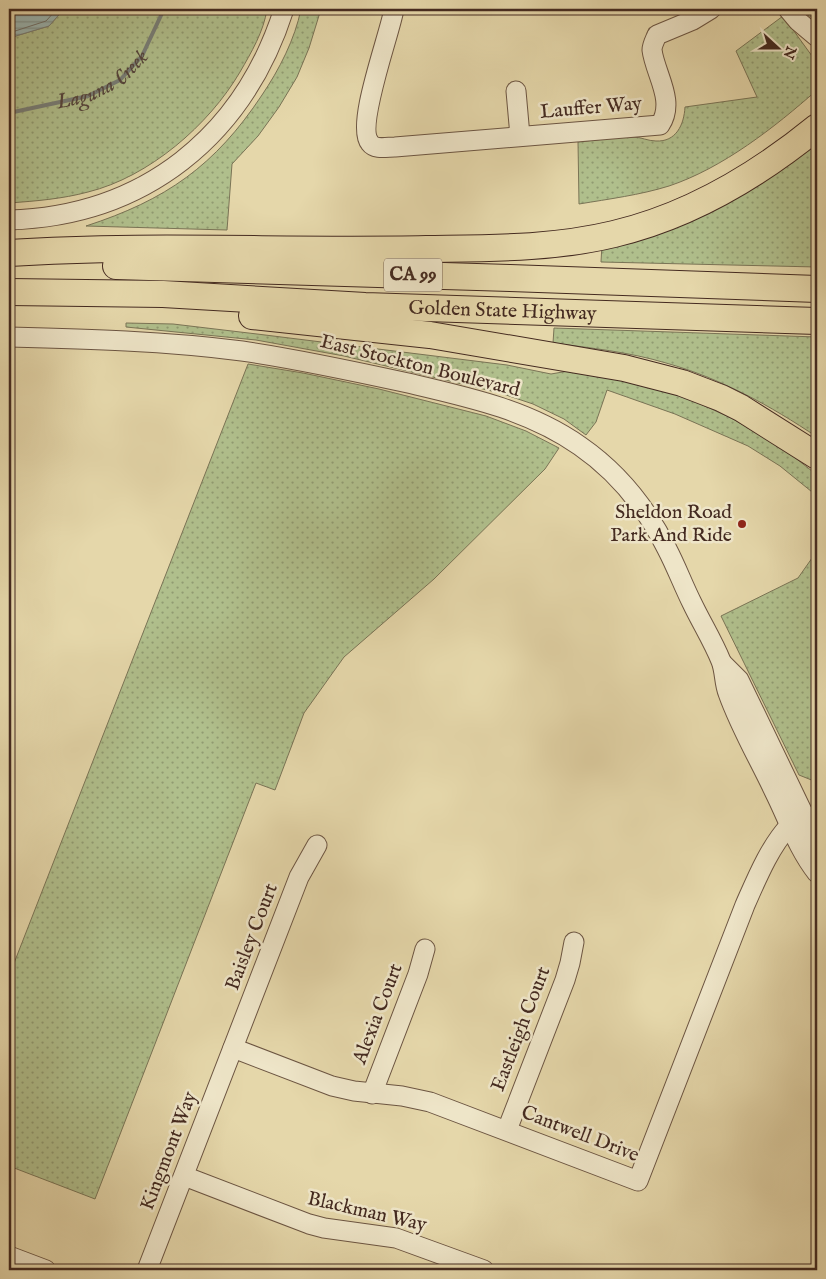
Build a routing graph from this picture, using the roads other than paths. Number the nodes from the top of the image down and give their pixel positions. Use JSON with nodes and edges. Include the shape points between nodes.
{"nodes":[{"id":1,"x":284,"y":9,"type":"edge"},
{"id":2,"x":394,"y":9,"type":"edge"},
{"id":3,"x":711,"y":9,"type":"edge"},
{"id":4,"x":788,"y":9,"type":"edge"},
{"id":5,"x":817,"y":37,"type":"edge"},
{"id":6,"x":516,"y":91,"type":"dead end"},
{"id":7,"x":817,"y":127,"type":"edge"},
{"id":8,"x":520,"y":136,"type":"junction"},
{"id":9,"x":9,"y":220,"type":"edge"},
{"id":10,"x":9,"y":253,"type":"edge"},
{"id":11,"x":9,"y":263,"type":"edge"},
{"id":12,"x":817,"y":289,"type":"edge"},
{"id":13,"x":9,"y":292,"type":"edge"},
{"id":14,"x":163,"y":294,"type":"junction"},
{"id":15,"x":817,"y":321,"type":"edge"},
{"id":16,"x":9,"y":337,"type":"edge"},
{"id":17,"x":817,"y":456,"type":"edge"},
{"id":18,"x":722,"y":663,"type":"junction"},
{"id":19,"x":804,"y":814,"type":"junction"},
{"id":20,"x":789,"y":825,"type":"junction"},
{"id":21,"x":817,"y":842,"type":"edge"},
{"id":22,"x":317,"y":846,"type":"dead end"},
{"id":23,"x":817,"y":873,"type":"edge"},
{"id":24,"x":574,"y":942,"type":"dead end"},
{"id":25,"x":425,"y":949,"type":"dead end"},
{"id":26,"x":233,"y":1048,"type":"junction"},
{"id":27,"x":372,"y":1094,"type":"junction"},
{"id":28,"x":507,"y":1130,"type":"junction"},
{"id":29,"x":184,"y":1176,"type":"junction"},
{"id":30,"x":9,"y":1256,"type":"edge"},
{"id":31,"x":46,"y":1270,"type":"edge"},
{"id":32,"x":147,"y":1270,"type":"edge"},
{"id":33,"x":484,"y":1270,"type":"edge"}],
"edges":[{"from":1,"to":9,"type":"street","via":[[275,38],[247,91],[191,154],[141,187],[95,206],[56,216]]},
{"from":2,"to":8,"type":"street","name":"Lauffer Way","via":[[369,102],[365,135],[370,143],[375,147],[395,147]]},
{"from":3,"to":8,"type":"street","name":"Lauffer Way","via":[[657,35],[652,48],[662,82],[666,116],[660,125]]},
{"from":4,"to":5,"type":"street"},
{"from":6,"to":8,"type":"street","name":"Lauffer Way"},
{"from":7,"to":10,"type":"highway","via":[[771,162],[698,205],[655,222],[577,242],[537,247],[358,251],[160,249]]},
{"from":11,"to":12,"type":"highway","name":"Golden State Highway","number":"CA 99"},
{"from":13,"to":14,"type":"highway","name":"Golden State Highway","number":"CA 99"},
{"from":14,"to":15,"type":"highway","name":"Golden State Highway","number":"CA 99","via":[[364,306]]},
{"from":14,"to":17,"type":"highway","via":[[198,310],[430,335],[624,368],[682,383],[721,398]]},
{"from":16,"to":18,"type":"street","name":"East Stockton Boulevard","via":[[133,342],[251,352],[401,381],[523,414],[581,446],[628,487],[666,548]]},
{"from":18,"to":19,"type":"street","name":"East Stockton Boulevard","via":[[739,680]]},
{"from":18,"to":20,"type":"street","name":"East Stockton Boulevard","via":[[727,691]]},
{"from":19,"to":20,"type":"street","name":"Cantwell Drive"},
{"from":19,"to":21,"type":"street","name":"East Stockton Boulevard"},
{"from":20,"to":23,"type":"street","name":"East Stockton Boulevard"},
{"from":20,"to":28,"type":"street","name":"Cantwell Drive","via":[[759,874],[745,905],[638,1181]]},
{"from":22,"to":26,"type":"street","name":"Baisley Court","via":[[299,878]]},
{"from":24,"to":28,"type":"street","name":"Eastleigh Court","via":[[565,980]]},
{"from":25,"to":27,"type":"street","name":"Alexia Court"},
{"from":26,"to":27,"type":"street","name":"Cantwell Drive","via":[[332,1086]]},
{"from":26,"to":29,"type":"street","name":"Kingmont Way"},
{"from":27,"to":28,"type":"street","name":"Cantwell Drive","via":[[430,1102]]},
{"from":29,"to":32,"type":"street","name":"Kingmont Way"},
{"from":29,"to":33,"type":"street","name":"Blackman Way","via":[[310,1224],[396,1238]]},
{"from":30,"to":31,"type":"street"}]}
